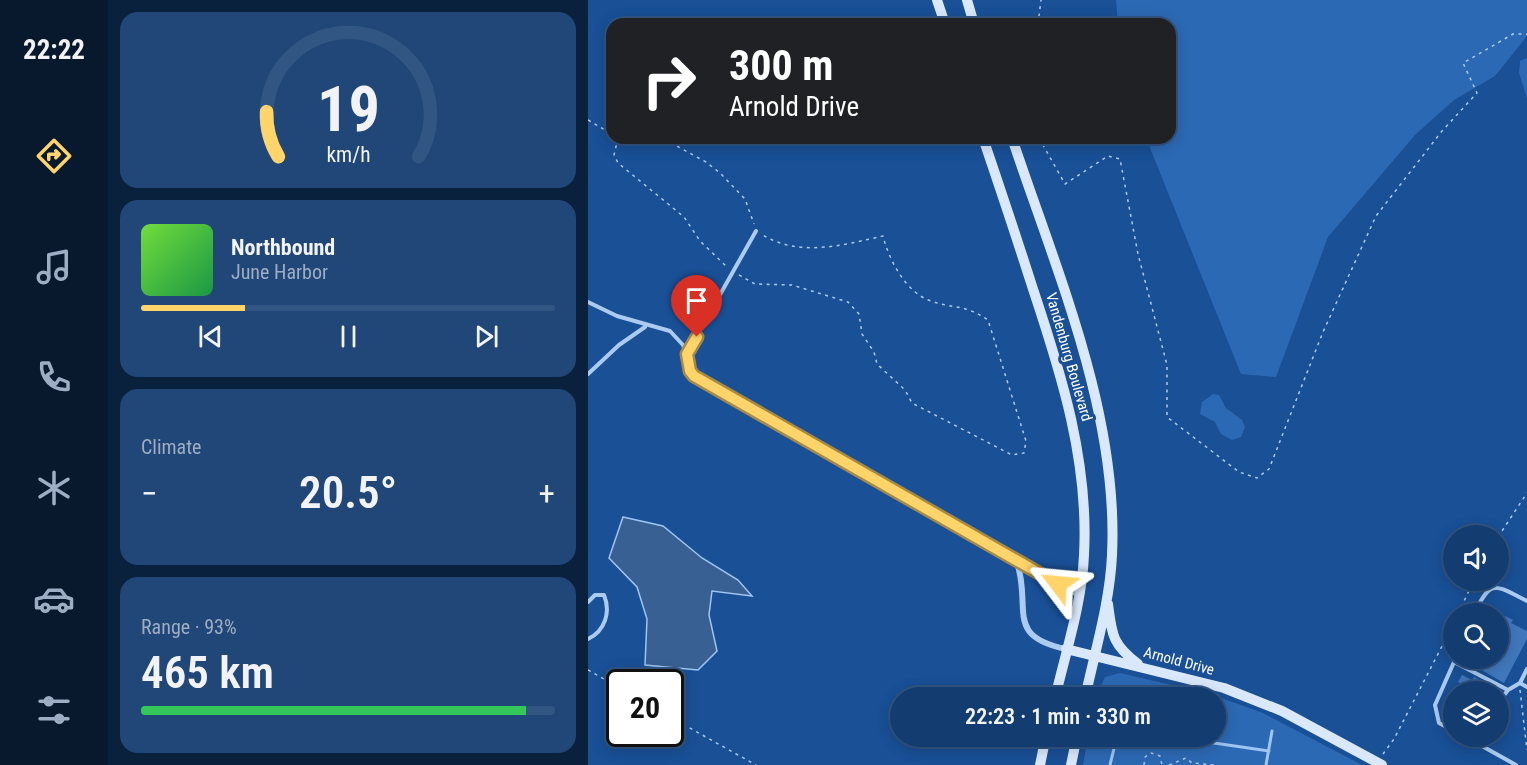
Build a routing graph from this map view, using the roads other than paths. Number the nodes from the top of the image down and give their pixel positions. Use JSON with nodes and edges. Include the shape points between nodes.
{"nodes":[{"id":1,"x":938,"y":0,"type":"edge"},
{"id":2,"x":967,"y":0,"type":"edge"},
{"id":3,"x":943,"y":18,"type":"edge"},
{"id":4,"x":973,"y":18,"type":"edge"},
{"id":5,"x":985,"y":144,"type":"edge"},
{"id":6,"x":1014,"y":144,"type":"edge"},
{"id":7,"x":756,"y":231,"type":"road end"},
{"id":8,"x":588,"y":302,"type":"edge"},
{"id":9,"x":649,"y":326,"type":"junction"},
{"id":10,"x":687,"y":354,"type":"junction"},
{"id":11,"x":588,"y":374,"type":"edge"},
{"id":12,"x":1017,"y":562,"type":"junction"},
{"id":13,"x":1107,"y":594,"type":"junction"},
{"id":14,"x":1079,"y":596,"type":"junction"},
{"id":15,"x":1527,"y":601,"type":"edge"},
{"id":16,"x":588,"y":602,"type":"edge"},
{"id":17,"x":1479,"y":603,"type":"edge"},
{"id":18,"x":588,"y":639,"type":"edge"},
{"id":19,"x":1066,"y":649,"type":"junction"},
{"id":20,"x":1094,"y":656,"type":"junction"},
{"id":21,"x":1140,"y":666,"type":"junction"},
{"id":22,"x":1468,"y":669,"type":"edge"},
{"id":23,"x":1527,"y":669,"type":"edge"},
{"id":24,"x":1491,"y":681,"type":"edge"},
{"id":25,"x":1520,"y":683,"type":"junction"},
{"id":26,"x":1057,"y":687,"type":"edge"},
{"id":27,"x":1087,"y":687,"type":"edge"},
{"id":28,"x":1443,"y":687,"type":"edge"},
{"id":29,"x":1527,"y":687,"type":"edge"},
{"id":30,"x":1509,"y":689,"type":"edge"},
{"id":31,"x":1443,"y":725,"type":"edge"},
{"id":32,"x":1044,"y":747,"type":"edge"},
{"id":33,"x":1075,"y":747,"type":"edge"},
{"id":34,"x":1487,"y":747,"type":"edge"},
{"id":35,"x":1379,"y":764,"type":"edge"},
{"id":36,"x":1040,"y":765,"type":"edge"},
{"id":37,"x":1071,"y":765,"type":"edge"},
{"id":38,"x":1516,"y":765,"type":"edge"}],
"edges":[{"from":1,"to":3,"type":"main road"},
{"from":2,"to":4,"type":"main road"},
{"from":5,"to":14,"type":"main road","name":"Vandenburg Boulevard","via":[[1072,415],[1083,483],[1085,526]]},
{"from":6,"to":13,"type":"main road","name":"Vandenburg Boulevard","via":[[1100,416],[1113,524]]},
{"from":7,"to":10,"type":"lane"},
{"from":8,"to":9,"type":"lane"},
{"from":9,"to":10,"type":"lane","via":[[670,331]]},
{"from":9,"to":11,"type":"lane","via":[[619,345]]},
{"from":10,"to":12,"type":"lane","via":[[694,376]]},
{"from":12,"to":14,"type":"lane"},
{"from":12,"to":19,"type":"street","name":"Arnold Drive","via":[[1027,629],[1034,639]]},
{"from":13,"to":20,"type":"main road","name":"Vandenburg Boulevard"},
{"from":13,"to":21,"type":"main road","via":[[1112,637],[1123,653]]},
{"from":14,"to":19,"type":"main road","name":"Vandenburg Boulevard"},
{"from":15,"to":17,"type":"lane","via":[[1497,586],[1484,592]]},
{"from":16,"to":18,"type":"lane","via":[[595,595],[604,595],[608,603],[602,627]]},
{"from":19,"to":20,"type":"main road","name":"Arnold Drive"},
{"from":19,"to":26,"type":"main road","name":"Vandenburg Boulevard"},
{"from":20,"to":21,"type":"main road","name":"Arnold Drive"},
{"from":20,"to":27,"type":"main road","name":"Vandenburg Boulevard"},
{"from":21,"to":35,"type":"main road","name":"Arnold Drive","via":[[1224,688],[1282,711]]},
{"from":22,"to":24,"type":"lane"},
{"from":23,"to":25,"type":"lane"},
{"from":25,"to":29,"type":"lane"},
{"from":25,"to":30,"type":"lane"},
{"from":28,"to":31,"type":"lane","via":[[1435,705]]},
{"from":32,"to":36,"type":"main road"},
{"from":33,"to":37,"type":"main road"},
{"from":34,"to":38,"type":"lane"}]}
